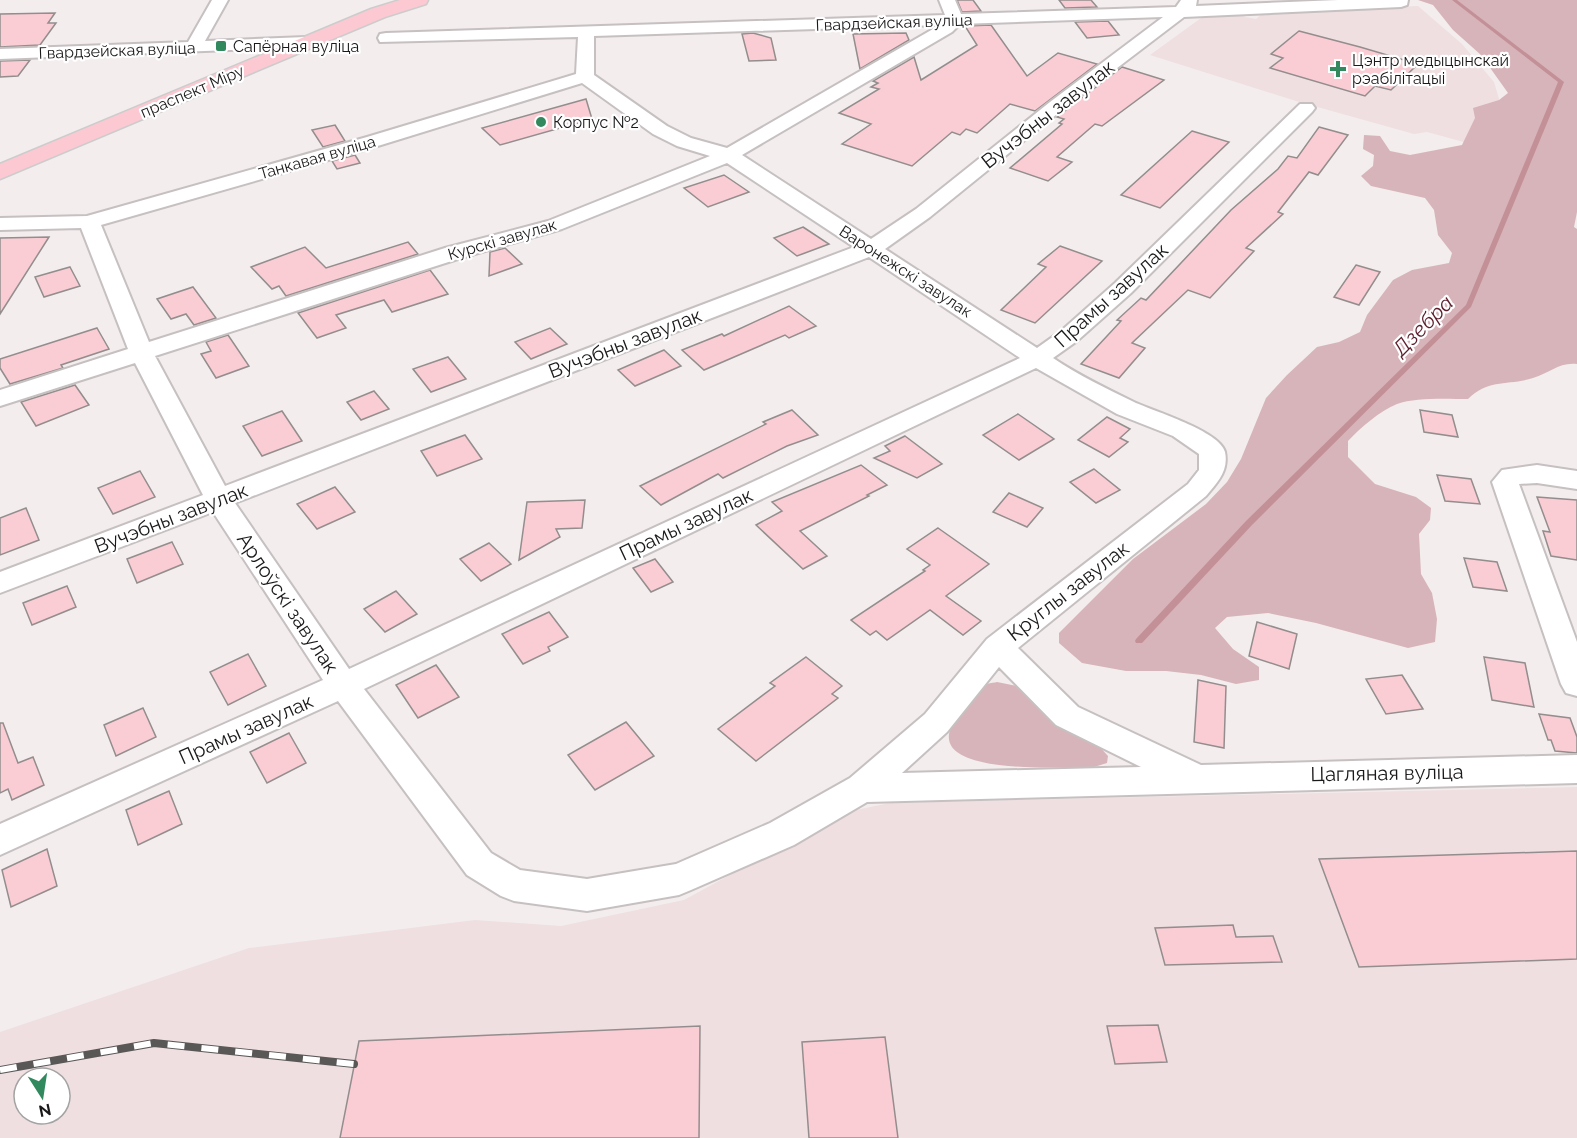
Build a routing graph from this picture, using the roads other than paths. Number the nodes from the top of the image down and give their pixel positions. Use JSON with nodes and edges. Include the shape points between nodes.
{"nodes":[{"id":1,"x":220,"y":0,"type":"edge"},
{"id":2,"x":370,"y":0,"type":"edge"},
{"id":3,"x":419,"y":0,"type":"edge"},
{"id":4,"x":947,"y":0,"type":"edge"},
{"id":5,"x":1401,"y":2,"type":"dead end"},
{"id":6,"x":1184,"y":6,"type":"edge"},
{"id":7,"x":955,"y":20,"type":"junction"},
{"id":8,"x":586,"y":32,"type":"junction"},
{"id":9,"x":386,"y":38,"type":"dead end"},
{"id":10,"x":306,"y":42,"type":"junction"},
{"id":11,"x":272,"y":44,"type":"junction"},
{"id":12,"x":194,"y":47,"type":"junction"},
{"id":13,"x":0,"y":54,"type":"edge"},
{"id":14,"x":585,"y":77,"type":"junction"},
{"id":15,"x":1306,"y":108,"type":"dead end"},
{"id":16,"x":729,"y":155,"type":"junction"},
{"id":17,"x":0,"y":158,"type":"edge"},
{"id":18,"x":0,"y":172,"type":"edge"},
{"id":19,"x":88,"y":222,"type":"junction"},
{"id":20,"x":0,"y":224,"type":"edge"},
{"id":21,"x":872,"y":248,"type":"junction"},
{"id":22,"x":141,"y":352,"type":"junction"},
{"id":23,"x":1038,"y":358,"type":"junction"},
{"id":24,"x":0,"y":399,"type":"edge"},
{"id":25,"x":1212,"y":471,"type":"joint"},
{"id":26,"x":1577,"y":480,"type":"edge"},
{"id":27,"x":219,"y":500,"type":"junction"},
{"id":28,"x":0,"y":583,"type":"edge"},
{"id":29,"x":998,"y":646,"type":"junction"},
{"id":30,"x":1577,"y":684,"type":"edge"},
{"id":31,"x":343,"y":685,"type":"junction"},
{"id":32,"x":1577,"y":769,"type":"edge"},
{"id":33,"x":1197,"y":778,"type":"junction"},
{"id":34,"x":862,"y":788,"type":"junction"},
{"id":35,"x":0,"y":840,"type":"edge"}],
"edges":[{"from":1,"to":12,"type":"street"},
{"from":2,"to":11,"type":"main road","name":"праспект Міру"},
{"from":3,"to":10,"type":"main road","name":"праспект Міру","via":[[378,12]]},
{"from":4,"to":7,"type":"street"},
{"from":5,"to":6,"type":"street","name":"Гвардзейская вуліца"},
{"from":6,"to":7,"type":"street","name":"Гвардзейская вуліца"},
{"from":6,"to":21,"type":"street","name":"Вучэбны завулак","via":[[923,213]]},
{"from":7,"to":8,"type":"street","name":"Гвардзейская вуліца"},
{"from":7,"to":16,"type":"street","name":"Курскі завулак"},
{"from":8,"to":9,"type":"street","name":"Гвардзейская вуліца"},
{"from":8,"to":14,"type":"street"},
{"from":10,"to":11,"type":"street","name":"Гвардзейская вуліца"},
{"from":10,"to":18,"type":"main road","name":"праспект Міру"},
{"from":11,"to":12,"type":"street","name":"Гвардзейская вуліца"},
{"from":11,"to":17,"type":"main road","name":"праспект Міру"},
{"from":12,"to":13,"type":"street","name":"Гвардзейская вуліца"},
{"from":14,"to":16,"type":"street","name":"Варонежскі завулак","via":[[660,130],[684,142]]},
{"from":14,"to":19,"type":"street","name":"Танкавая вуліца"},
{"from":15,"to":23,"type":"street","name":"Прамы завулак","via":[[1123,288]]},
{"from":16,"to":21,"type":"street","name":"Варонежскі завулак"},
{"from":16,"to":22,"type":"street","name":"Курскі завулак","via":[[555,225],[453,253]]},
{"from":19,"to":20,"type":"street","name":"Танкавая вуліца"},
{"from":19,"to":22,"type":"street","name":"Арлоўскі завулак"},
{"from":21,"to":23,"type":"street","name":"Варонежскі завулак"},
{"from":21,"to":27,"type":"street","name":"Вучэбны завулак"},
{"from":22,"to":24,"type":"street","name":"Курскі завулак"},
{"from":22,"to":27,"type":"street","name":"Арлоўскі завулак"},
{"from":23,"to":25,"type":"street","name":"Варонежскі завулак","via":[[1126,408],[1182,430],[1212,451]]},
{"from":23,"to":31,"type":"street","name":"Прамы завулак"},
{"from":25,"to":29,"type":"street","name":"Круглы завулак","via":[[1197,490]]},
{"from":26,"to":30,"type":"street","via":[[1537,474],[1510,476],[1505,482]]},
{"from":27,"to":28,"type":"street","name":"Вучэбны завулак"},
{"from":27,"to":31,"type":"street","name":"Арлоўскі завулак"},
{"from":29,"to":33,"type":"street","name":"Круглы завулак","via":[[1067,716]]},
{"from":29,"to":34,"type":"street","via":[[936,723]]},
{"from":31,"to":34,"type":"street","name":"Арлоўскі завулак","via":[[479,864],[514,885],[586,895],[679,879],[782,834]]},
{"from":31,"to":35,"type":"street","name":"Прамы завулак"},
{"from":32,"to":33,"type":"street","name":"Цагляная вуліца"},
{"from":33,"to":34,"type":"street","name":"Цагляная вуліца"}]}
